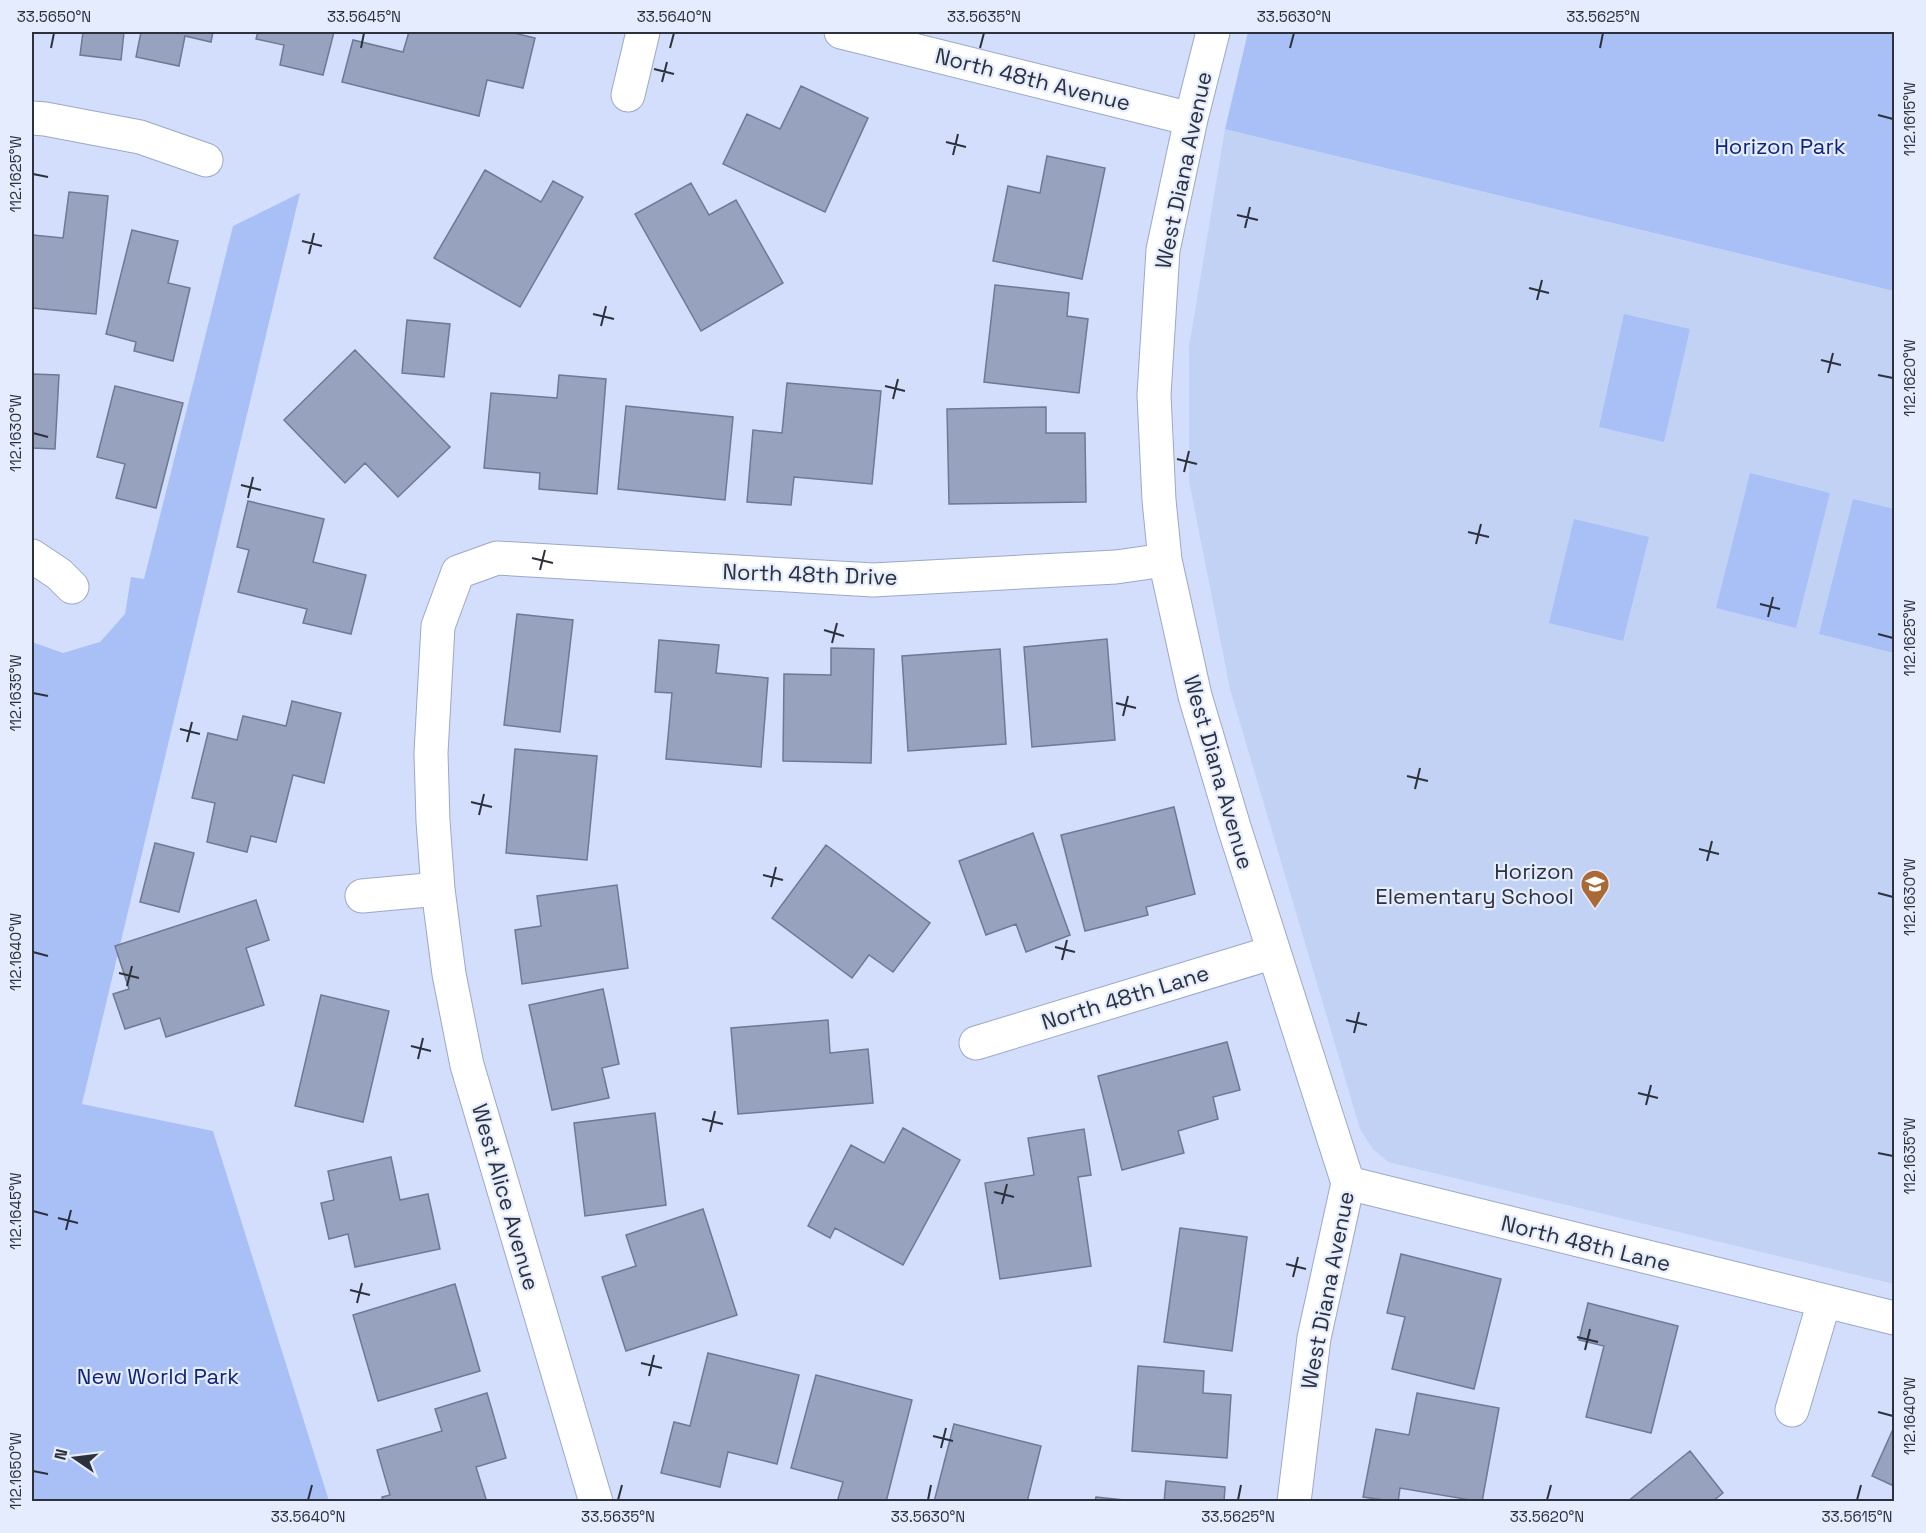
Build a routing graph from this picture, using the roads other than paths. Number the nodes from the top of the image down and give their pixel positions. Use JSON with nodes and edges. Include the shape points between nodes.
{"nodes":[{"id":1,"x":643,"y":32,"type":"edge"},
{"id":2,"x":841,"y":32,"type":"edge"},
{"id":3,"x":1213,"y":32,"type":"edge"},
{"id":4,"x":628,"y":95,"type":"dead end"},
{"id":5,"x":32,"y":118,"type":"edge"},
{"id":6,"x":1191,"y":119,"type":"junction"},
{"id":7,"x":206,"y":160,"type":"dead end"},
{"id":8,"x":32,"y":556,"type":"edge"},
{"id":9,"x":1165,"y":560,"type":"junction"},
{"id":10,"x":458,"y":572,"type":"joint"},
{"id":11,"x":72,"y":587,"type":"dead end"},
{"id":12,"x":438,"y":889,"type":"junction"},
{"id":13,"x":362,"y":896,"type":"dead end"},
{"id":14,"x":1274,"y":952,"type":"junction"},
{"id":15,"x":976,"y":1043,"type":"dead end"},
{"id":16,"x":1348,"y":1183,"type":"junction"},
{"id":17,"x":1824,"y":1302,"type":"junction"},
{"id":18,"x":1894,"y":1318,"type":"edge"},
{"id":19,"x":1792,"y":1410,"type":"dead end"},
{"id":20,"x":596,"y":1502,"type":"edge"},
{"id":21,"x":1294,"y":1502,"type":"edge"}],
"edges":[{"from":1,"to":4,"type":"street"},
{"from":2,"to":6,"type":"street","name":"North 48th Avenue"},
{"from":3,"to":6,"type":"street","name":"West Diana Avenue"},
{"from":5,"to":7,"type":"street","via":[[140,137]]},
{"from":6,"to":9,"type":"street","name":"West Diana Avenue","via":[[1163,250],[1157,320],[1154,395]]},
{"from":8,"to":11,"type":"street"},
{"from":9,"to":10,"type":"street","name":"North 48th Drive","via":[[1116,567],[873,580],[497,558]]},
{"from":9,"to":14,"type":"street","name":"West Diana Avenue","via":[[1195,696]]},
{"from":10,"to":12,"type":"street","name":"West Alice Avenue","via":[[438,626],[431,753]]},
{"from":12,"to":13,"type":"street"},
{"from":12,"to":20,"type":"street","name":"West Alice Avenue","via":[[467,1065]]},
{"from":14,"to":15,"type":"street","name":"North 48th Lane"},
{"from":14,"to":16,"type":"street","name":"West Diana Avenue"},
{"from":16,"to":17,"type":"street","name":"North 48th Lane"},
{"from":16,"to":21,"type":"street","name":"West Diana Avenue","via":[[1314,1338]]},
{"from":17,"to":18,"type":"street","name":"North 48th Lane"},
{"from":17,"to":19,"type":"street"}]}
